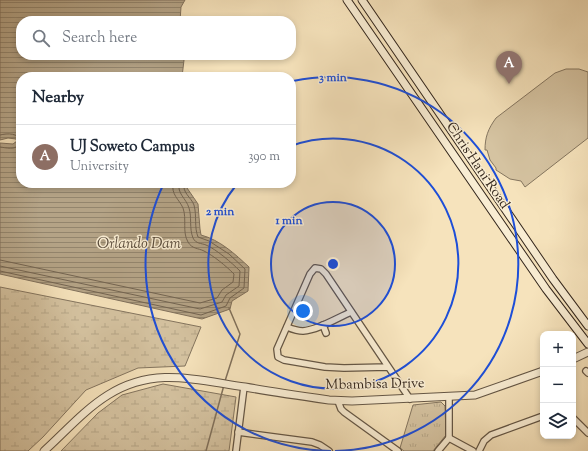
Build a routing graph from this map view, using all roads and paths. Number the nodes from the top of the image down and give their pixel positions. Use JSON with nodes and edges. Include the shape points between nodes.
{"nodes":[{"id":1,"x":347,"y":0,"type":"edge"},
{"id":2,"x":362,"y":0,"type":"edge"},
{"id":3,"x":351,"y":312,"type":"junction"},
{"id":4,"x":577,"y":312,"type":"junction"},
{"id":5,"x":588,"y":319,"type":"edge"},
{"id":6,"x":323,"y":325,"type":"junction"},
{"id":7,"x":588,"y":326,"type":"edge"},
{"id":8,"x":287,"y":327,"type":"junction"},
{"id":9,"x":326,"y":333,"type":"dead end"},
{"id":10,"x":588,"y":344,"type":"edge"},
{"id":11,"x":588,"y":352,"type":"edge"},
{"id":12,"x":576,"y":358,"type":"edge"},
{"id":13,"x":388,"y":367,"type":"junction"},
{"id":14,"x":540,"y":372,"type":"edge"},
{"id":15,"x":244,"y":387,"type":"junction"},
{"id":16,"x":449,"y":397,"type":"junction"},
{"id":17,"x":410,"y":399,"type":"junction"},
{"id":18,"x":338,"y":401,"type":"junction"},
{"id":19,"x":540,"y":417,"type":"edge"},
{"id":20,"x":576,"y":421,"type":"edge"},
{"id":21,"x":238,"y":432,"type":"junction"},
{"id":22,"x":588,"y":433,"type":"edge"},
{"id":23,"x":448,"y":438,"type":"junction"},
{"id":24,"x":44,"y":451,"type":"edge"},
{"id":25,"x":236,"y":451,"type":"edge"},
{"id":26,"x":329,"y":451,"type":"edge"},
{"id":27,"x":398,"y":451,"type":"edge"},
{"id":28,"x":438,"y":451,"type":"edge"},
{"id":29,"x":473,"y":451,"type":"edge"},
{"id":30,"x":479,"y":451,"type":"edge"}],
"edges":[{"from":1,"to":10,"type":"main road","name":"Chris Hani Road","via":[[546,289]]},
{"from":2,"to":4,"type":"main road","name":"Chris Hani Road"},
{"from":3,"to":6,"type":"street"},
{"from":3,"to":8,"type":"street","via":[[323,271],[317,268],[310,274]]},
{"from":3,"to":13,"type":"street"},
{"from":4,"to":5,"type":"main road"},
{"from":4,"to":7,"type":"main road","name":"Chris Hani Road"},
{"from":6,"to":8,"type":"street","via":[[303,331]]},
{"from":6,"to":9,"type":"street"},
{"from":8,"to":13,"type":"street","via":[[277,349],[280,359],[325,367]]},
{"from":11,"to":12,"type":"main road"},
{"from":13,"to":17,"type":"street"},
{"from":14,"to":16,"type":"main road","name":"Mbambisa Drive","via":[[482,394]]},
{"from":15,"to":18,"type":"main road","name":"Mbambisa Drive"},
{"from":15,"to":21,"type":"street"},
{"from":15,"to":24,"type":"main road","name":"Mbambisa Drive","via":[[188,378],[163,377],[140,381],[108,395]]},
{"from":16,"to":17,"type":"main road","name":"Mbambisa Drive"},
{"from":16,"to":23,"type":"street"},
{"from":17,"to":18,"type":"main road","name":"Mbambisa Drive"},
{"from":18,"to":27,"type":"street","via":[[340,409]]},
{"from":19,"to":30,"type":"street","via":[[491,435]]},
{"from":20,"to":22,"type":"street"},
{"from":21,"to":25,"type":"street"},
{"from":21,"to":26,"type":"street","via":[[312,442]]},
{"from":23,"to":28,"type":"street"},
{"from":23,"to":29,"type":"street"}]}
